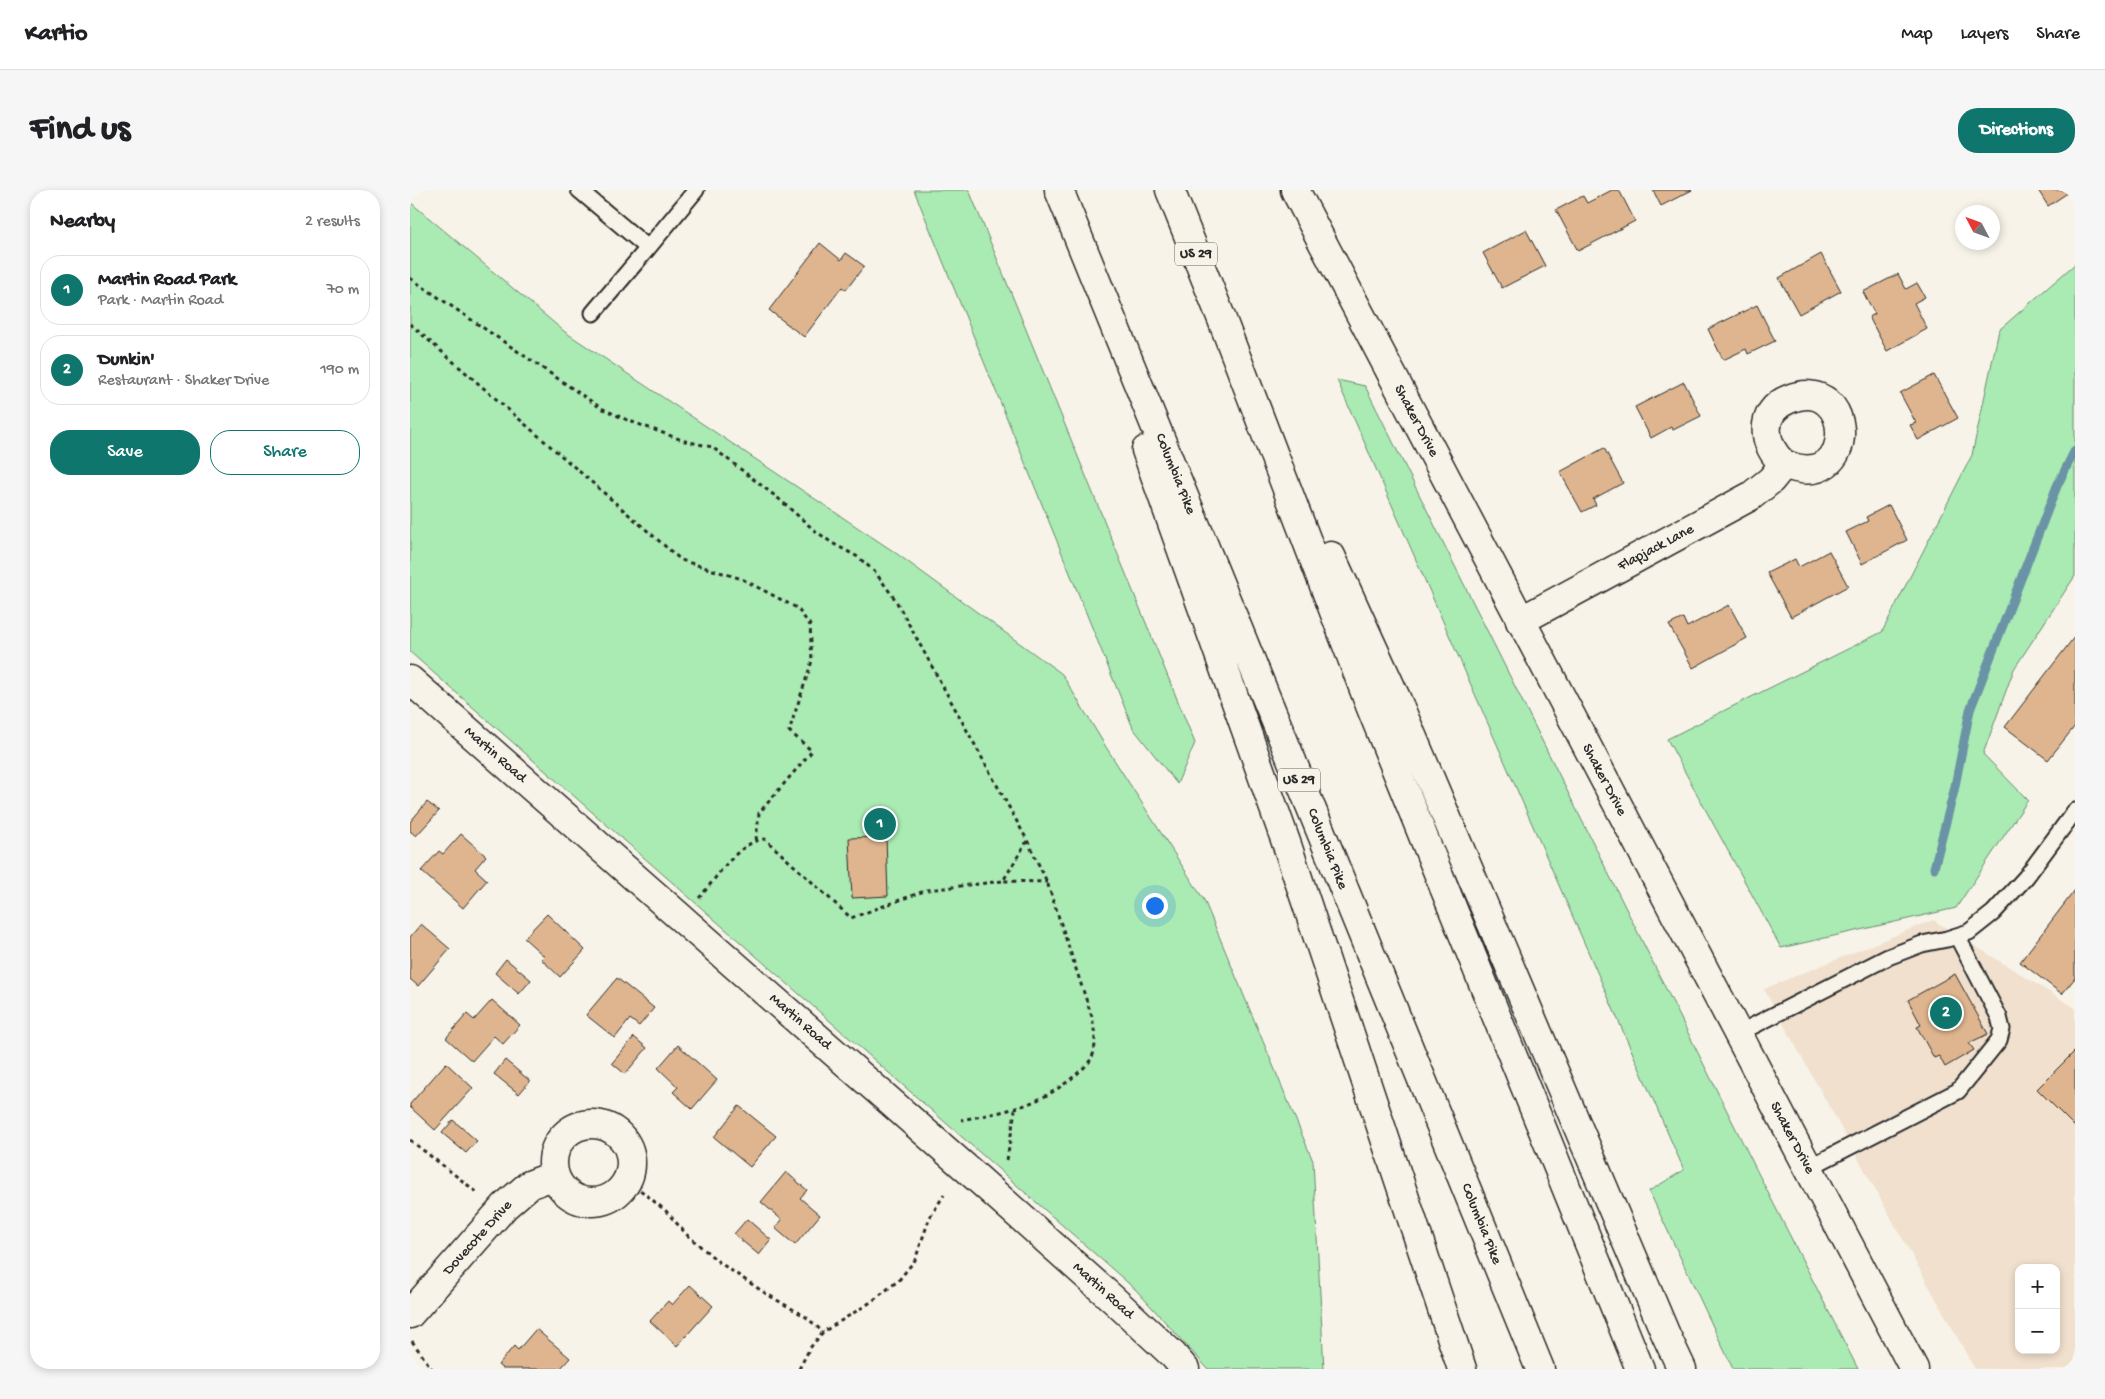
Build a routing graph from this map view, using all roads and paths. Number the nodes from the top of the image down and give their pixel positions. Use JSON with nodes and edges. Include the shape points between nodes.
{"nodes":[{"id":1,"x":579,"y":190,"type":"edge"},
{"id":2,"x":696,"y":190,"type":"edge"},
{"id":3,"x":1053,"y":190,"type":"edge"},
{"id":4,"x":1059,"y":190,"type":"edge"},
{"id":5,"x":1170,"y":190,"type":"edge"},
{"id":6,"x":1295,"y":190,"type":"edge"},
{"id":7,"x":648,"y":248,"type":"junction"},
{"id":8,"x":410,"y":278,"type":"edge"},
{"id":9,"x":593,"y":313,"type":"dead end"},
{"id":10,"x":1221,"y":317,"type":"junction"},
{"id":11,"x":410,"y":324,"type":"edge"},
{"id":12,"x":1784,"y":464,"type":"dead end"},
{"id":13,"x":1520,"y":621,"type":"junction"},
{"id":14,"x":410,"y":680,"type":"edge"},
{"id":15,"x":2075,"y":811,"type":"edge"},
{"id":16,"x":756,"y":840,"type":"junction"},
{"id":17,"x":1027,"y":840,"type":"junction"},
{"id":18,"x":1003,"y":881,"type":"junction"},
{"id":19,"x":1047,"y":882,"type":"junction"},
{"id":20,"x":681,"y":918,"type":"junction"},
{"id":21,"x":1957,"y":936,"type":"junction"},
{"id":22,"x":1737,"y":1034,"type":"junction"},
{"id":23,"x":1015,"y":1110,"type":"junction"},
{"id":24,"x":961,"y":1120,"type":"dead end"},
{"id":25,"x":410,"y":1140,"type":"edge"},
{"id":26,"x":1007,"y":1160,"type":"dead end"},
{"id":27,"x":1808,"y":1168,"type":"junction"},
{"id":28,"x":555,"y":1175,"type":"junction"},
{"id":29,"x":628,"y":1180,"type":"junction"},
{"id":30,"x":944,"y":1195,"type":"dead end"},
{"id":31,"x":506,"y":1206,"type":"junction"},
{"id":32,"x":410,"y":1314,"type":"edge"},
{"id":33,"x":823,"y":1332,"type":"junction"},
{"id":34,"x":410,"y":1339,"type":"edge"},
{"id":35,"x":432,"y":1369,"type":"edge"},
{"id":36,"x":799,"y":1369,"type":"edge"},
{"id":37,"x":1185,"y":1369,"type":"edge"},
{"id":38,"x":1462,"y":1369,"type":"edge"},
{"id":39,"x":1540,"y":1369,"type":"edge"},
{"id":40,"x":1640,"y":1369,"type":"edge"},
{"id":41,"x":1682,"y":1369,"type":"edge"},
{"id":42,"x":1914,"y":1369,"type":"edge"}],
"edges":[{"from":1,"to":7,"type":"lane"},
{"from":2,"to":7,"type":"lane"},
{"from":3,"to":38,"type":"main road","via":[[1287,844]]},
{"from":4,"to":39,"type":"main road","name":"Columbia Pike","number":"US 29"},
{"from":5,"to":10,"type":"main road","number":"US 29"},
{"from":6,"to":13,"type":"main road","name":"Shaker Drive"},
{"from":7,"to":9,"type":"lane"},
{"from":8,"to":17,"type":"path","via":[[601,408],[626,420],[712,447],[813,529],[858,557],[875,572],[896,599]]},
{"from":10,"to":40,"type":"main road","number":"US 29","via":[[1370,708]]},
{"from":10,"to":41,"type":"main road","via":[[1396,698]]},
{"from":11,"to":16,"type":"path","via":[[682,560],[742,578],[797,608],[810,625],[812,661],[789,731],[812,751],[759,813]]},
{"from":12,"to":13,"type":"main road","name":"Flapjack Lane","via":[[1772,480],[1751,496]]},
{"from":13,"to":22,"type":"main road","name":"Shaker Drive"},
{"from":14,"to":20,"type":"main road","name":"Martin Road"},
{"from":15,"to":21,"type":"lane","via":[[2026,877],[1994,913],[1969,932]]},
{"from":16,"to":18,"type":"path","via":[[765,839],[851,918],[927,890]]},
{"from":16,"to":20,"type":"path","via":[[742,848]]},
{"from":17,"to":18,"type":"path"},
{"from":17,"to":19,"type":"path"},
{"from":18,"to":19,"type":"path"},
{"from":19,"to":23,"type":"path","via":[[1092,1017],[1095,1040],[1092,1059],[1079,1072],[1058,1089]]},
{"from":20,"to":37,"type":"main road","name":"Martin Road","via":[[1100,1288]]},
{"from":21,"to":22,"type":"lane","via":[[1922,944],[1888,957]]},
{"from":21,"to":27,"type":"lane","via":[[1999,1017],[2002,1029],[1999,1040],[1958,1091]]},
{"from":22,"to":27,"type":"main road","name":"Shaker Drive"},
{"from":23,"to":24,"type":"path"},
{"from":23,"to":26,"type":"path"},
{"from":25,"to":31,"type":"path","via":[[479,1194]]},
{"from":27,"to":42,"type":"main road","name":"Shaker Drive"},
{"from":28,"to":29,"type":"main road","via":[[562,1188],[584,1202],[603,1201],[615,1195]]},
{"from":28,"to":29,"type":"main road","via":[[553,1161],[557,1147],[577,1127],[590,1124],[618,1134],[628,1147],[632,1164]]},
{"from":28,"to":31,"type":"main road","name":"Dovecote Drive","via":[[529,1184]]},
{"from":29,"to":33,"type":"path","via":[[720,1263],[806,1317]]},
{"from":30,"to":33,"type":"path","via":[[930,1217],[915,1260],[900,1280]]},
{"from":31,"to":32,"type":"main road","name":"Dovecote Drive"},
{"from":33,"to":36,"type":"path"},
{"from":34,"to":35,"type":"path"}]}
